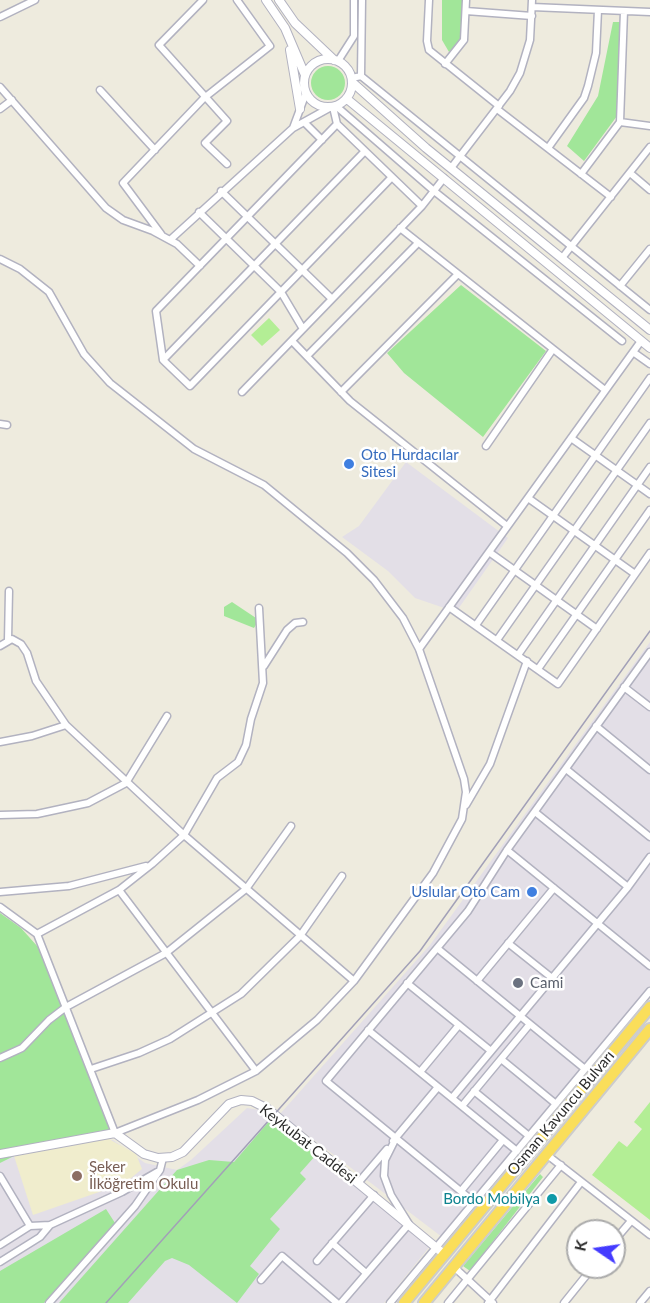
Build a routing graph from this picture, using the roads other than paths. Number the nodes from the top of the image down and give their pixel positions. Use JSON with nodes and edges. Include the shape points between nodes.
{"nodes":[{"id":1,"x":203,"y":0,"type":"edge"},
{"id":2,"x":237,"y":0,"type":"edge"},
{"id":3,"x":266,"y":0,"type":"edge"},
{"id":4,"x":279,"y":0,"type":"edge"},
{"id":5,"x":354,"y":0,"type":"edge"},
{"id":6,"x":362,"y":0,"type":"edge"},
{"id":7,"x":429,"y":0,"type":"edge"},
{"id":8,"x":466,"y":0,"type":"edge"},
{"id":9,"x":30,"y":1,"type":"edge"},
{"id":10,"x":532,"y":4,"type":"edge"},
{"id":11,"x":598,"y":10,"type":"junction"},
{"id":12,"x":465,"y":11,"type":"junction"},
{"id":13,"x":624,"y":11,"type":"junction"},
{"id":14,"x":650,"y":12,"type":"edge"},
{"id":15,"x":532,"y":16,"type":"junction"},
{"id":16,"x":0,"y":18,"type":"edge"},
{"id":17,"x":285,"y":28,"type":"junction"},
{"id":18,"x":336,"y":60,"type":"junction"},
{"id":19,"x":445,"y":64,"type":"junction"},
{"id":20,"x":305,"y":75,"type":"junction"},
{"id":21,"x":355,"y":79,"type":"junction"},
{"id":22,"x":0,"y":87,"type":"edge"},
{"id":23,"x":100,"y":90,"type":"dead end"},
{"id":24,"x":306,"y":93,"type":"junction"},
{"id":25,"x":204,"y":98,"type":"junction"},
{"id":26,"x":347,"y":99,"type":"junction"},
{"id":27,"x":12,"y":100,"type":"junction"},
{"id":28,"x":334,"y":107,"type":"junction"},
{"id":29,"x":498,"y":107,"type":"junction"},
{"id":30,"x":0,"y":109,"type":"edge"},
{"id":31,"x":300,"y":109,"type":"junction"},
{"id":32,"x":620,"y":122,"type":"junction"},
{"id":33,"x":305,"y":123,"type":"junction"},
{"id":34,"x":337,"y":124,"type":"junction"},
{"id":35,"x":650,"y":126,"type":"edge"},
{"id":36,"x":293,"y":128,"type":"junction"},
{"id":37,"x":322,"y":140,"type":"junction"},
{"id":38,"x":650,"y":147,"type":"edge"},
{"id":39,"x":548,"y":148,"type":"junction"},
{"id":40,"x":155,"y":150,"type":"junction"},
{"id":41,"x":365,"y":151,"type":"junction"},
{"id":42,"x":460,"y":157,"type":"junction"},
{"id":43,"x":226,"y":164,"type":"dead end"},
{"id":44,"x":452,"y":168,"type":"junction"},
{"id":45,"x":630,"y":173,"type":"junction"},
{"id":46,"x":581,"y":174,"type":"junction"},
{"id":47,"x":392,"y":177,"type":"junction"},
{"id":48,"x":444,"y":178,"type":"junction"},
{"id":49,"x":650,"y":190,"type":"edge"},
{"id":50,"x":221,"y":191,"type":"junction"},
{"id":51,"x":434,"y":191,"type":"junction"},
{"id":52,"x":611,"y":197,"type":"junction"},
{"id":53,"x":422,"y":206,"type":"junction"},
{"id":54,"x":199,"y":212,"type":"junction"},
{"id":55,"x":248,"y":217,"type":"junction"},
{"id":56,"x":400,"y":228,"type":"junction"},
{"id":57,"x":161,"y":234,"type":"junction"},
{"id":58,"x":226,"y":239,"type":"junction"},
{"id":59,"x":170,"y":240,"type":"junction"},
{"id":60,"x":418,"y":243,"type":"junction"},
{"id":61,"x":276,"y":244,"type":"junction"},
{"id":62,"x":571,"y":247,"type":"junction"},
{"id":63,"x":650,"y":249,"type":"edge"},
{"id":64,"x":562,"y":258,"type":"junction"},
{"id":65,"x":0,"y":259,"type":"edge"},
{"id":66,"x":200,"y":266,"type":"junction"},
{"id":67,"x":254,"y":266,"type":"junction"},
{"id":68,"x":303,"y":270,"type":"junction"},
{"id":69,"x":458,"y":274,"type":"junction"},
{"id":70,"x":620,"y":286,"type":"junction"},
{"id":71,"x":281,"y":292,"type":"junction"},
{"id":72,"x":332,"y":299,"type":"junction"},
{"id":73,"x":650,"y":310,"type":"edge"},
{"id":74,"x":303,"y":329,"type":"junction"},
{"id":75,"x":650,"y":330,"type":"edge"},
{"id":76,"x":292,"y":341,"type":"junction"},
{"id":77,"x":622,"y":341,"type":"dead end"},
{"id":78,"x":641,"y":341,"type":"junction"},
{"id":79,"x":650,"y":348,"type":"edge"},
{"id":80,"x":553,"y":349,"type":"junction"},
{"id":81,"x":633,"y":352,"type":"junction"},
{"id":82,"x":307,"y":356,"type":"junction"},
{"id":83,"x":163,"y":360,"type":"junction"},
{"id":84,"x":650,"y":364,"type":"edge"},
{"id":85,"x":650,"y":378,"type":"edge"},
{"id":86,"x":605,"y":390,"type":"junction"},
{"id":87,"x":242,"y":392,"type":"dead end"},
{"id":88,"x":341,"y":392,"type":"junction"},
{"id":89,"x":650,"y":423,"type":"edge"},
{"id":90,"x":571,"y":438,"type":"junction"},
{"id":91,"x":486,"y":446,"type":"dead end"},
{"id":92,"x":595,"y":456,"type":"junction"},
{"id":93,"x":650,"y":467,"type":"edge"},
{"id":94,"x":616,"y":471,"type":"junction"},
{"id":95,"x":637,"y":485,"type":"junction"},
{"id":96,"x":650,"y":494,"type":"edge"},
{"id":97,"x":528,"y":498,"type":"junction"},
{"id":98,"x":650,"y":510,"type":"edge"},
{"id":99,"x":553,"y":516,"type":"junction"},
{"id":100,"x":507,"y":526,"type":"junction"},
{"id":101,"x":574,"y":531,"type":"junction"},
{"id":102,"x":595,"y":545,"type":"junction"},
{"id":103,"x":489,"y":552,"type":"junction"},
{"id":104,"x":650,"y":553,"type":"edge"},
{"id":105,"x":615,"y":560,"type":"junction"},
{"id":106,"x":515,"y":570,"type":"junction"},
{"id":107,"x":635,"y":574,"type":"junction"},
{"id":108,"x":536,"y":585,"type":"junction"},
{"id":109,"x":9,"y":591,"type":"dead end"},
{"id":110,"x":556,"y":600,"type":"junction"},
{"id":111,"x":449,"y":607,"type":"junction"},
{"id":112,"x":259,"y":608,"type":"dead end"},
{"id":113,"x":577,"y":614,"type":"junction"},
{"id":114,"x":303,"y":622,"type":"dead end"},
{"id":115,"x":476,"y":625,"type":"junction"},
{"id":116,"x":597,"y":629,"type":"junction"},
{"id":117,"x":8,"y":640,"type":"junction"},
{"id":118,"x":497,"y":640,"type":"junction"},
{"id":119,"x":0,"y":646,"type":"edge"},
{"id":120,"x":419,"y":649,"type":"junction"},
{"id":121,"x":650,"y":652,"type":"edge"},
{"id":122,"x":518,"y":655,"type":"junction"},
{"id":123,"x":527,"y":661,"type":"junction"},
{"id":124,"x":263,"y":668,"type":"junction"},
{"id":125,"x":538,"y":669,"type":"junction"},
{"id":126,"x":624,"y":687,"type":"junction"},
{"id":127,"x":650,"y":707,"type":"edge"},
{"id":128,"x":167,"y":716,"type":"dead end"},
{"id":129,"x":66,"y":725,"type":"junction"},
{"id":130,"x":596,"y":726,"type":"junction"},
{"id":131,"x":0,"y":742,"type":"edge"},
{"id":132,"x":566,"y":769,"type":"junction"},
{"id":133,"x":650,"y":770,"type":"edge"},
{"id":134,"x":126,"y":783,"type":"junction"},
{"id":135,"x":465,"y":806,"type":"junction"},
{"id":136,"x":535,"y":812,"type":"junction"},
{"id":137,"x":0,"y":815,"type":"edge"},
{"id":138,"x":291,"y":826,"type":"dead end"},
{"id":139,"x":184,"y":835,"type":"junction"},
{"id":140,"x":650,"y":837,"type":"edge"},
{"id":141,"x":507,"y":850,"type":"junction"},
{"id":142,"x":650,"y":857,"type":"edge"},
{"id":143,"x":152,"y":864,"type":"junction"},
{"id":144,"x":342,"y":876,"type":"dead end"},
{"id":145,"x":628,"y":887,"type":"junction"},
{"id":146,"x":554,"y":888,"type":"junction"},
{"id":147,"x":246,"y":889,"type":"junction"},
{"id":148,"x":119,"y":890,"type":"junction"},
{"id":149,"x":0,"y":892,"type":"edge"},
{"id":150,"x":0,"y":906,"type":"edge"},
{"id":151,"x":598,"y":923,"type":"junction"},
{"id":152,"x":37,"y":934,"type":"junction"},
{"id":153,"x":300,"y":936,"type":"junction"},
{"id":154,"x":508,"y":944,"type":"junction"},
{"id":155,"x":436,"y":948,"type":"junction"},
{"id":156,"x":166,"y":953,"type":"junction"},
{"id":157,"x":650,"y":966,"type":"edge"},
{"id":158,"x":552,"y":978,"type":"junction"},
{"id":159,"x":354,"y":981,"type":"junction"},
{"id":160,"x":477,"y":981,"type":"junction"},
{"id":161,"x":407,"y":984,"type":"junction"},
{"id":162,"x":650,"y":991,"type":"edge"},
{"id":163,"x":66,"y":1007,"type":"junction"},
{"id":164,"x":650,"y":1007,"type":"edge"},
{"id":165,"x":214,"y":1013,"type":"junction"},
{"id":166,"x":520,"y":1016,"type":"junction"},
{"id":167,"x":530,"y":1024,"type":"junction"},
{"id":168,"x":459,"y":1025,"type":"junction"},
{"id":169,"x":650,"y":1029,"type":"edge"},
{"id":170,"x":368,"y":1030,"type":"junction"},
{"id":171,"x":491,"y":1051,"type":"junction"},
{"id":172,"x":0,"y":1058,"type":"edge"},
{"id":173,"x":501,"y":1059,"type":"junction"},
{"id":174,"x":91,"y":1069,"type":"junction"},
{"id":175,"x":585,"y":1069,"type":"junction"},
{"id":176,"x":256,"y":1071,"type":"junction"},
{"id":177,"x":420,"y":1072,"type":"junction"},
{"id":178,"x":438,"y":1087,"type":"junction"},
{"id":179,"x":474,"y":1091,"type":"junction"},
{"id":180,"x":452,"y":1098,"type":"junction"},
{"id":181,"x":556,"y":1104,"type":"junction"},
{"id":182,"x":462,"y":1106,"type":"junction"},
{"id":183,"x":115,"y":1133,"type":"junction"},
{"id":184,"x":529,"y":1136,"type":"junction"},
{"id":185,"x":396,"y":1138,"type":"junction"},
{"id":186,"x":503,"y":1140,"type":"junction"},
{"id":187,"x":517,"y":1151,"type":"junction"},
{"id":188,"x":0,"y":1154,"type":"edge"},
{"id":189,"x":546,"y":1154,"type":"junction"},
{"id":190,"x":163,"y":1158,"type":"junction"},
{"id":191,"x":561,"y":1165,"type":"junction"},
{"id":192,"x":160,"y":1170,"type":"junction"},
{"id":193,"x":0,"y":1176,"type":"edge"},
{"id":194,"x":581,"y":1182,"type":"junction"},
{"id":195,"x":358,"y":1183,"type":"junction"},
{"id":196,"x":461,"y":1191,"type":"junction"},
{"id":197,"x":374,"y":1195,"type":"junction"},
{"id":198,"x":474,"y":1202,"type":"junction"},
{"id":199,"x":631,"y":1221,"type":"junction"},
{"id":200,"x":409,"y":1224,"type":"junction"},
{"id":201,"x":50,"y":1225,"type":"junction"},
{"id":202,"x":30,"y":1226,"type":"junction"},
{"id":203,"x":626,"y":1227,"type":"edge"},
{"id":204,"x":650,"y":1235,"type":"edge"},
{"id":205,"x":332,"y":1243,"type":"junction"},
{"id":206,"x":0,"y":1245,"type":"edge"},
{"id":207,"x":440,"y":1250,"type":"junction"},
{"id":208,"x":317,"y":1261,"type":"dead end"},
{"id":209,"x":0,"y":1262,"type":"edge"},
{"id":210,"x":454,"y":1267,"type":"junction"},
{"id":211,"x":366,"y":1273,"type":"junction"},
{"id":212,"x":583,"y":1279,"type":"edge"},
{"id":213,"x":261,"y":1280,"type":"dead end"},
{"id":214,"x":466,"y":1281,"type":"junction"},
{"id":215,"x":650,"y":1291,"type":"edge"},
{"id":216,"x":490,"y":1302,"type":"edge"},
{"id":217,"x":49,"y":1303,"type":"edge"},
{"id":218,"x":339,"y":1303,"type":"edge"},
{"id":219,"x":390,"y":1303,"type":"edge"},
{"id":220,"x":404,"y":1303,"type":"edge"},
{"id":221,"x":424,"y":1303,"type":"edge"},
{"id":222,"x":448,"y":1303,"type":"edge"},
{"id":223,"x":564,"y":1303,"type":"edge"},
{"id":224,"x":640,"y":1303,"type":"edge"}],
"edges":[{"from":1,"to":25,"type":"street","via":[[159,45]]},
{"from":2,"to":25,"type":"street","via":[[270,46]]},
{"from":3,"to":17,"type":"street"},
{"from":4,"to":18,"type":"street","via":[[295,23]]},
{"from":5,"to":18,"type":"street","via":[[354,36]]},
{"from":6,"to":21,"type":"street"},
{"from":7,"to":19,"type":"street","via":[[427,45]]},
{"from":8,"to":12,"type":"street"},
{"from":9,"to":16,"type":"street"},
{"from":10,"to":11,"type":"street"},
{"from":10,"to":15,"type":"street"},
{"from":11,"to":13,"type":"street"},
{"from":11,"to":39,"type":"street","via":[[596,53],[584,98]]},
{"from":12,"to":15,"type":"street"},
{"from":12,"to":19,"type":"street","via":[[464,40]]},
{"from":13,"to":14,"type":"street"},
{"from":13,"to":32,"type":"street"},
{"from":15,"to":29,"type":"street","via":[[524,64]]},
{"from":17,"to":20,"type":"street"},
{"from":17,"to":31,"type":"street"},
{"from":18,"to":20,"type":"street","via":[[317,62]]},
{"from":18,"to":21,"type":"street"},
{"from":19,"to":29,"type":"street"},
{"from":20,"to":24,"type":"street"},
{"from":21,"to":26,"type":"street"},
{"from":21,"to":42,"type":"street"},
{"from":21,"to":44,"type":"street"},
{"from":22,"to":27,"type":"street"},
{"from":23,"to":40,"type":"street"},
{"from":24,"to":28,"type":"street","via":[[318,105]]},
{"from":24,"to":31,"type":"street"},
{"from":25,"to":40,"type":"street"},
{"from":25,"to":43,"type":"street","via":[[227,121],[206,143]]},
{"from":26,"to":28,"type":"street"},
{"from":26,"to":48,"type":"street"},
{"from":27,"to":30,"type":"street"},
{"from":27,"to":57,"type":"street","via":[[106,208],[123,220]]},
{"from":28,"to":33,"type":"street"},
{"from":28,"to":34,"type":"street"},
{"from":28,"to":51,"type":"street"},
{"from":29,"to":39,"type":"street"},
{"from":29,"to":42,"type":"street"},
{"from":31,"to":36,"type":"street"},
{"from":32,"to":35,"type":"street"},
{"from":32,"to":46,"type":"street"},
{"from":33,"to":36,"type":"street"},
{"from":33,"to":37,"type":"street"},
{"from":34,"to":37,"type":"street"},
{"from":34,"to":41,"type":"street"},
{"from":36,"to":50,"type":"street"},
{"from":37,"to":55,"type":"street"},
{"from":38,"to":45,"type":"street"},
{"from":39,"to":46,"type":"street"},
{"from":40,"to":57,"type":"street","via":[[123,183]]},
{"from":41,"to":47,"type":"street"},
{"from":41,"to":61,"type":"street"},
{"from":42,"to":44,"type":"street"},
{"from":42,"to":62,"type":"street"},
{"from":44,"to":64,"type":"street"},
{"from":45,"to":49,"type":"street"},
{"from":45,"to":52,"type":"street"},
{"from":46,"to":52,"type":"street"},
{"from":47,"to":53,"type":"street"},
{"from":47,"to":68,"type":"street"},
{"from":48,"to":51,"type":"street"},
{"from":48,"to":78,"type":"street"},
{"from":50,"to":54,"type":"street"},
{"from":50,"to":55,"type":"street"},
{"from":51,"to":53,"type":"street"},
{"from":51,"to":77,"type":"street"},
{"from":52,"to":62,"type":"street"},
{"from":53,"to":56,"type":"street"},
{"from":54,"to":58,"type":"street"},
{"from":54,"to":59,"type":"street"},
{"from":55,"to":58,"type":"street"},
{"from":55,"to":61,"type":"street"},
{"from":56,"to":60,"type":"street"},
{"from":56,"to":72,"type":"street"},
{"from":57,"to":59,"type":"street"},
{"from":58,"to":66,"type":"street"},
{"from":58,"to":67,"type":"street"},
{"from":59,"to":66,"type":"street"},
{"from":60,"to":69,"type":"street"},
{"from":60,"to":82,"type":"street"},
{"from":61,"to":67,"type":"street"},
{"from":61,"to":68,"type":"street"},
{"from":62,"to":64,"type":"street"},
{"from":62,"to":70,"type":"street"},
{"from":63,"to":70,"type":"street"},
{"from":64,"to":75,"type":"street"},
{"from":65,"to":120,"type":"street","via":[[20,269],[48,292],[84,354],[110,383],[194,449],[264,485],[356,561],[397,609]]},
{"from":66,"to":83,"type":"street","via":[[156,311]]},
{"from":67,"to":71,"type":"street"},
{"from":67,"to":83,"type":"street"},
{"from":68,"to":71,"type":"street"},
{"from":68,"to":72,"type":"street"},
{"from":69,"to":80,"type":"street"},
{"from":69,"to":88,"type":"street"},
{"from":70,"to":73,"type":"street"},
{"from":71,"to":74,"type":"street"},
{"from":71,"to":83,"type":"street","via":[[190,386]]},
{"from":72,"to":74,"type":"street"},
{"from":74,"to":76,"type":"street"},
{"from":76,"to":82,"type":"street"},
{"from":76,"to":87,"type":"street"},
{"from":78,"to":79,"type":"street"},
{"from":78,"to":81,"type":"street"},
{"from":80,"to":86,"type":"street"},
{"from":80,"to":91,"type":"street"},
{"from":81,"to":84,"type":"street"},
{"from":81,"to":86,"type":"street"},
{"from":82,"to":88,"type":"street"},
{"from":85,"to":92,"type":"street"},
{"from":86,"to":90,"type":"street"},
{"from":88,"to":100,"type":"street"},
{"from":89,"to":94,"type":"street"},
{"from":90,"to":92,"type":"street"},
{"from":90,"to":97,"type":"street"},
{"from":92,"to":94,"type":"street"},
{"from":92,"to":99,"type":"street"},
{"from":93,"to":95,"type":"street"},
{"from":94,"to":95,"type":"street"},
{"from":94,"to":101,"type":"street"},
{"from":95,"to":96,"type":"street"},
{"from":95,"to":102,"type":"street"},
{"from":97,"to":99,"type":"street"},
{"from":97,"to":100,"type":"street"},
{"from":98,"to":105,"type":"street"},
{"from":99,"to":101,"type":"street"},
{"from":99,"to":106,"type":"street"},
{"from":100,"to":103,"type":"street"},
{"from":101,"to":102,"type":"street"},
{"from":101,"to":108,"type":"street"},
{"from":102,"to":105,"type":"street"},
{"from":102,"to":110,"type":"street"},
{"from":103,"to":106,"type":"street"},
{"from":103,"to":111,"type":"street"},
{"from":104,"to":107,"type":"street"},
{"from":105,"to":107,"type":"street"},
{"from":105,"to":113,"type":"street"},
{"from":106,"to":108,"type":"street"},
{"from":106,"to":115,"type":"street"},
{"from":107,"to":116,"type":"street"},
{"from":108,"to":110,"type":"street"},
{"from":108,"to":118,"type":"street"},
{"from":109,"to":117,"type":"street"},
{"from":110,"to":113,"type":"street"},
{"from":110,"to":122,"type":"street"},
{"from":111,"to":115,"type":"street"},
{"from":111,"to":120,"type":"street"},
{"from":112,"to":124,"type":"street"},
{"from":113,"to":116,"type":"street"},
{"from":113,"to":125,"type":"street"},
{"from":114,"to":124,"type":"street","via":[[295,622],[287,630]]},
{"from":115,"to":118,"type":"street"},
{"from":116,"to":125,"type":"street","via":[[558,684]]},
{"from":117,"to":119,"type":"street"},
{"from":117,"to":129,"type":"street","via":[[15,639],[24,647],[36,681]]},
{"from":118,"to":122,"type":"street"},
{"from":120,"to":135,"type":"street","via":[[464,779]]},
{"from":121,"to":126,"type":"street"},
{"from":122,"to":123,"type":"street"},
{"from":123,"to":125,"type":"street"},
{"from":123,"to":135,"type":"street","via":[[490,764]]},
{"from":124,"to":139,"type":"street","via":[[262,688],[244,751],[235,766],[217,778]]},
{"from":126,"to":127,"type":"street"},
{"from":126,"to":130,"type":"street"},
{"from":128,"to":134,"type":"street"},
{"from":129,"to":131,"type":"street"},
{"from":129,"to":134,"type":"street"},
{"from":130,"to":132,"type":"street"},
{"from":130,"to":133,"type":"street"},
{"from":132,"to":136,"type":"street"},
{"from":132,"to":140,"type":"street"},
{"from":134,"to":137,"type":"street","via":[[88,803],[37,814]]},
{"from":134,"to":139,"type":"street"},
{"from":135,"to":159,"type":"street","via":[[459,826],[433,873]]},
{"from":136,"to":141,"type":"street"},
{"from":136,"to":145,"type":"street"},
{"from":138,"to":147,"type":"street"},
{"from":139,"to":143,"type":"street"},
{"from":139,"to":147,"type":"street"},
{"from":141,"to":146,"type":"street"},
{"from":141,"to":155,"type":"street","via":[[468,911]]},
{"from":142,"to":145,"type":"street"},
{"from":143,"to":148,"type":"street"},
{"from":143,"to":149,"type":"street","via":[[85,883]]},
{"from":144,"to":153,"type":"street"},
{"from":145,"to":151,"type":"street"},
{"from":146,"to":151,"type":"street"},
{"from":146,"to":154,"type":"street"},
{"from":147,"to":153,"type":"street"},
{"from":147,"to":156,"type":"street"},
{"from":148,"to":152,"type":"street"},
{"from":148,"to":156,"type":"street"},
{"from":150,"to":152,"type":"street"},
{"from":151,"to":157,"type":"street"},
{"from":151,"to":158,"type":"street"},
{"from":152,"to":163,"type":"street"},
{"from":153,"to":159,"type":"street"},
{"from":153,"to":165,"type":"street","via":[[266,972]]},
{"from":154,"to":158,"type":"street"},
{"from":154,"to":160,"type":"street"},
{"from":155,"to":160,"type":"street"},
{"from":155,"to":161,"type":"street"},
{"from":156,"to":163,"type":"street"},
{"from":156,"to":165,"type":"street"},
{"from":158,"to":166,"type":"street"},
{"from":159,"to":176,"type":"street","via":[[304,1032]]},
{"from":160,"to":166,"type":"street"},
{"from":161,"to":168,"type":"street"},
{"from":161,"to":170,"type":"street"},
{"from":162,"to":175,"type":"street"},
{"from":163,"to":172,"type":"street","via":[[21,1048]]},
{"from":163,"to":174,"type":"street"},
{"from":164,"to":207,"type":"highway","name":"Osman Kavuncu Bulvarı"},
{"from":165,"to":174,"type":"street","via":[[154,1046]]},
{"from":165,"to":176,"type":"street"},
{"from":166,"to":167,"type":"street"},
{"from":166,"to":171,"type":"street"},
{"from":167,"to":173,"type":"street"},
{"from":167,"to":175,"type":"street"},
{"from":168,"to":171,"type":"street"},
{"from":168,"to":177,"type":"street"},
{"from":169,"to":189,"type":"highway","name":"Osman Kavuncu Bulvarı"},
{"from":170,"to":177,"type":"street"},
{"from":170,"to":185,"type":"street","via":[[326,1081]]},
{"from":171,"to":180,"type":"street"},
{"from":173,"to":179,"type":"street"},
{"from":173,"to":181,"type":"street"},
{"from":174,"to":183,"type":"street"},
{"from":175,"to":181,"type":"street"},
{"from":176,"to":183,"type":"street","via":[[198,1100]]},
{"from":177,"to":178,"type":"street"},
{"from":178,"to":180,"type":"street"},
{"from":178,"to":185,"type":"street"},
{"from":179,"to":182,"type":"street"},
{"from":179,"to":184,"type":"street"},
{"from":180,"to":182,"type":"street"},
{"from":181,"to":184,"type":"street"},
{"from":182,"to":186,"type":"street"},
{"from":183,"to":188,"type":"street"},
{"from":183,"to":190,"type":"street","via":[[144,1154]]},
{"from":184,"to":187,"type":"street"},
{"from":185,"to":195,"type":"street"},
{"from":185,"to":196,"type":"street"},
{"from":185,"to":200,"type":"street","via":[[385,1160],[384,1176]]},
{"from":186,"to":187,"type":"street"},
{"from":186,"to":196,"type":"street"},
{"from":187,"to":198,"type":"street"},
{"from":189,"to":191,"type":"street"},
{"from":189,"to":210,"type":"highway","name":"Osman Kavuncu Bulvarı"},
{"from":190,"to":192,"type":"street"},
{"from":190,"to":195,"type":"street","name":"Keykubat Caddesi","via":[[183,1152],[229,1104],[246,1100],[268,1109]]},
{"from":191,"to":194,"type":"street"},
{"from":191,"to":214,"type":"street"},
{"from":192,"to":201,"type":"street"},
{"from":192,"to":217,"type":"street","via":[[135,1206]]},
{"from":193,"to":202,"type":"street"},
{"from":194,"to":199,"type":"street"},
{"from":194,"to":216,"type":"street"},
{"from":195,"to":197,"type":"street","name":"Keykubat Caddesi"},
{"from":196,"to":198,"type":"street"},
{"from":197,"to":200,"type":"street","name":"Keykubat Caddesi"},
{"from":197,"to":205,"type":"street"},
{"from":198,"to":207,"type":"street"},
{"from":199,"to":203,"type":"street"},
{"from":199,"to":204,"type":"street"},
{"from":200,"to":207,"type":"street","name":"Keykubat Caddesi"},
{"from":200,"to":211,"type":"street"},
{"from":201,"to":202,"type":"street"},
{"from":201,"to":209,"type":"street","via":[[40,1237]]},
{"from":202,"to":206,"type":"street"},
{"from":205,"to":208,"type":"street"},
{"from":205,"to":211,"type":"street"},
{"from":207,"to":210,"type":"highway"},
{"from":207,"to":219,"type":"street"},
{"from":207,"to":220,"type":"highway","name":"Osman Kavuncu Bulvarı"},
{"from":210,"to":214,"type":"street"},
{"from":210,"to":221,"type":"highway","name":"Osman Kavuncu Bulvarı"},
{"from":211,"to":218,"type":"street"},
{"from":212,"to":223,"type":"street"},
{"from":213,"to":218,"type":"street","via":[[282,1256]]},
{"from":214,"to":216,"type":"street"},
{"from":214,"to":222,"type":"street"},
{"from":215,"to":224,"type":"street"}]}
